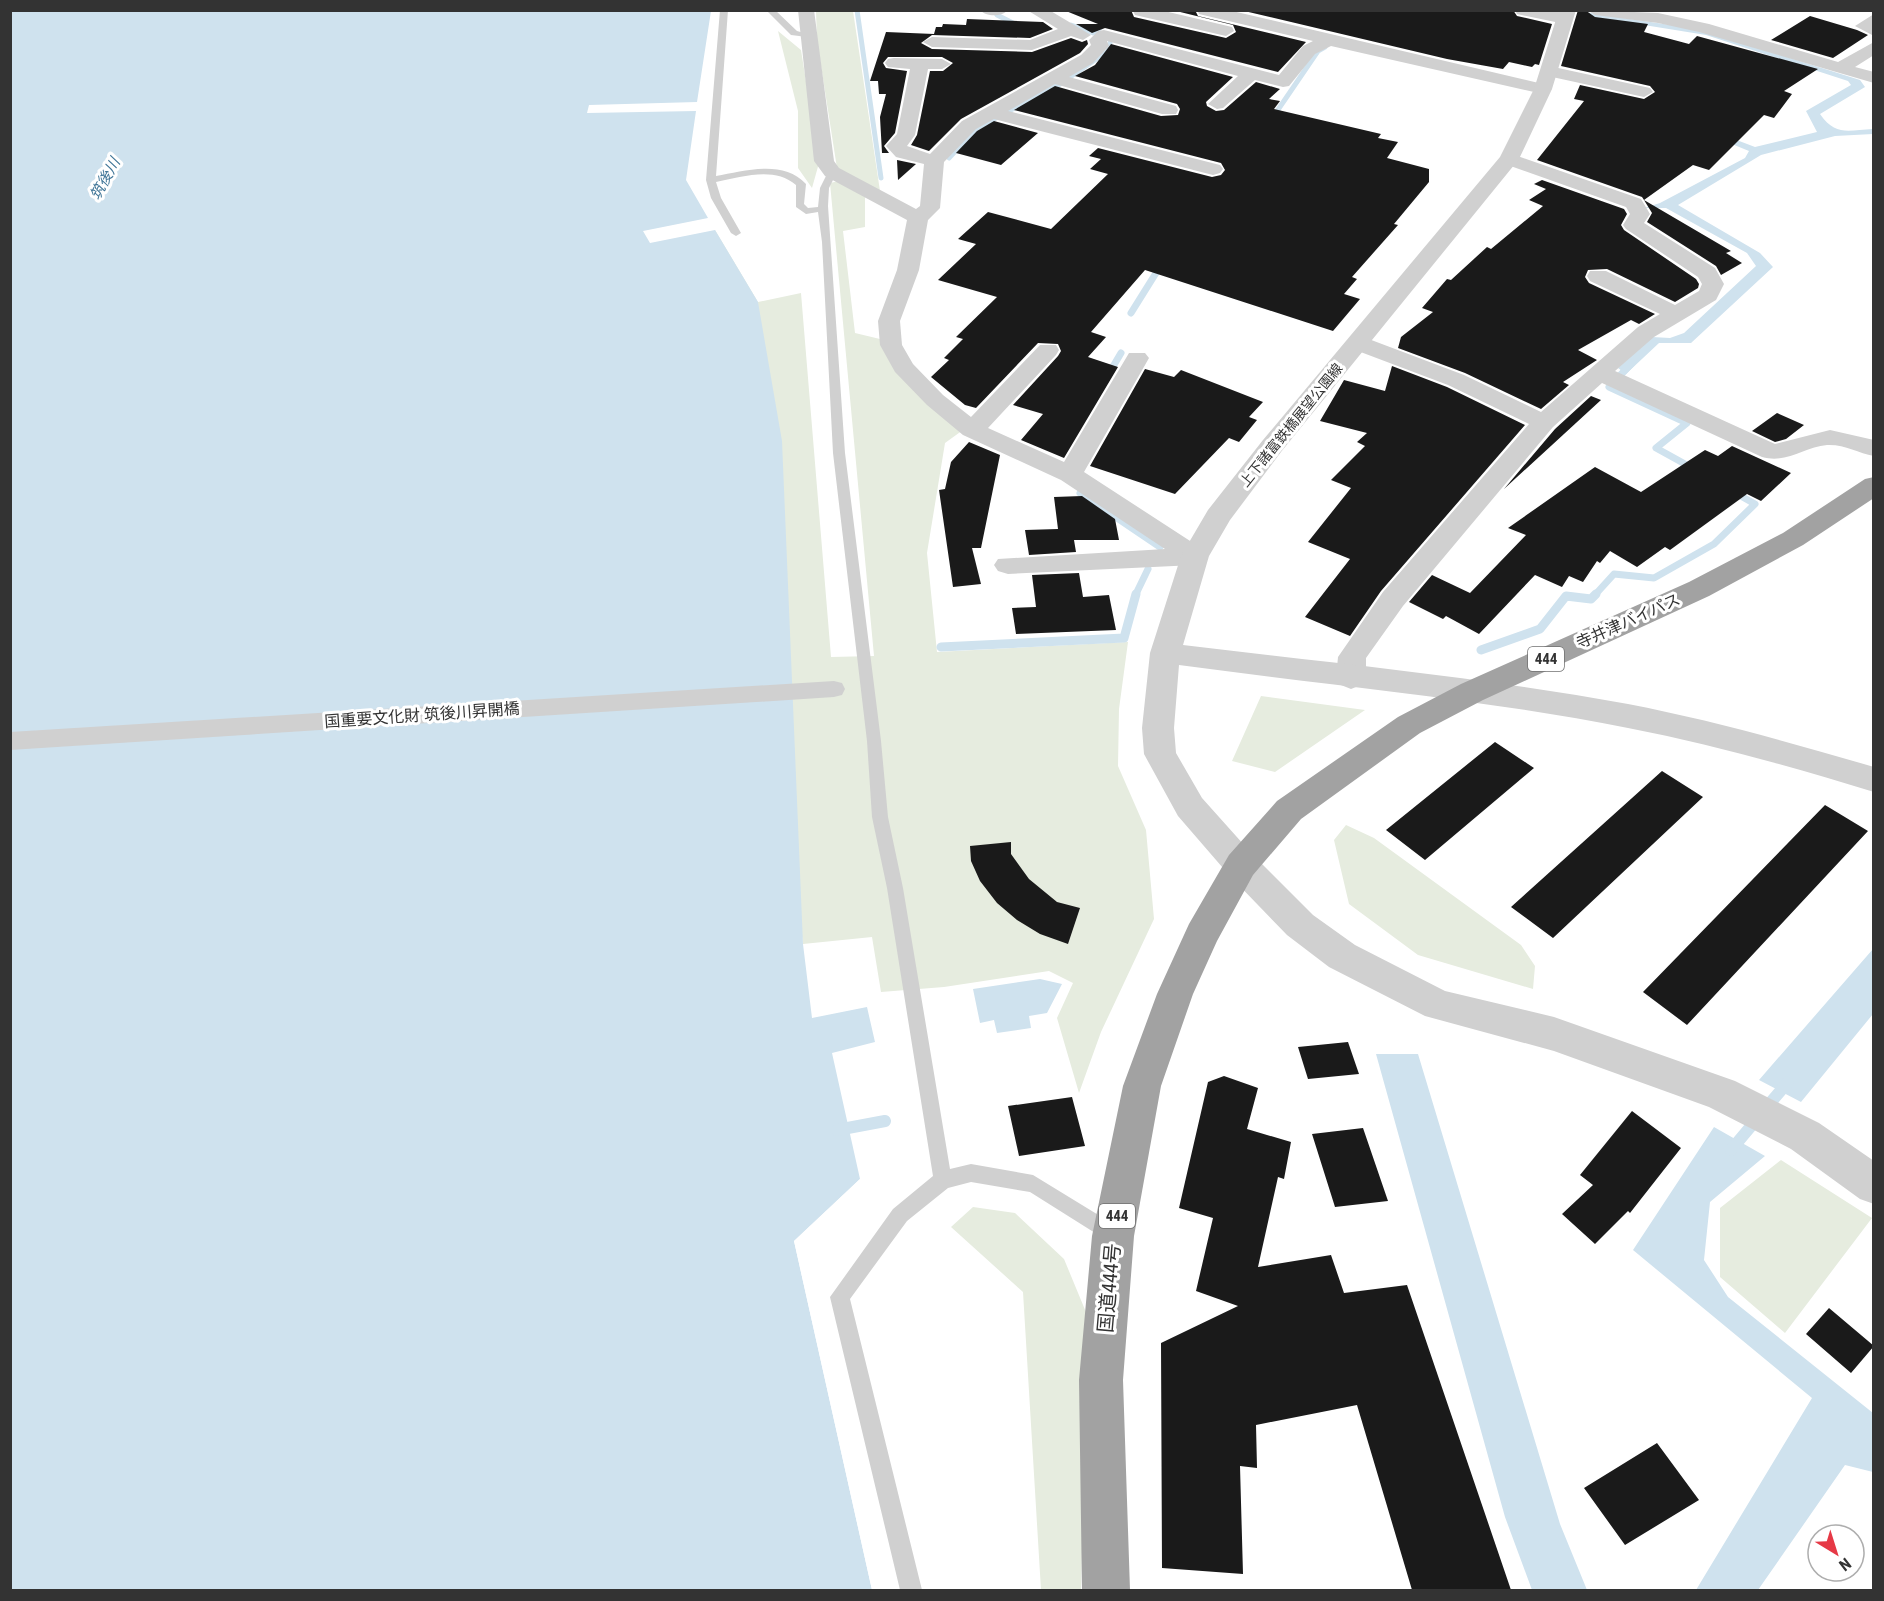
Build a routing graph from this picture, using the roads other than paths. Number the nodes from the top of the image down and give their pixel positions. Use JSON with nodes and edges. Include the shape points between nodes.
{"nodes":[{"id":1,"x":724,"y":10,"type":"edge"},
{"id":2,"x":770,"y":10,"type":"edge"},
{"id":3,"x":806,"y":10,"type":"edge"},
{"id":4,"x":1035,"y":10,"type":"edge"},
{"id":5,"x":1205,"y":10,"type":"edge"},
{"id":6,"x":1523,"y":10,"type":"edge"},
{"id":7,"x":1595,"y":10,"type":"edge"},
{"id":8,"x":989,"y":11,"type":"edge"},
{"id":9,"x":999,"y":11,"type":"edge"},
{"id":10,"x":1141,"y":11,"type":"edge"},
{"id":11,"x":1566,"y":15,"type":"edge"},
{"id":12,"x":1874,"y":19,"type":"edge"},
{"id":13,"x":1070,"y":30,"type":"junction"},
{"id":14,"x":1874,"y":31,"type":"edge"},
{"id":15,"x":807,"y":35,"type":"junction"},
{"id":16,"x":1101,"y":38,"type":"junction"},
{"id":17,"x":1329,"y":40,"type":"junction"},
{"id":18,"x":932,"y":42,"type":"dead end"},
{"id":19,"x":1874,"y":47,"type":"edge"},
{"id":20,"x":1309,"y":50,"type":"junction"},
{"id":21,"x":894,"y":63,"type":"dead end"},
{"id":22,"x":920,"y":64,"type":"junction"},
{"id":23,"x":955,"y":65,"type":"dead end"},
{"id":24,"x":1842,"y":67,"type":"junction"},
{"id":25,"x":1251,"y":74,"type":"junction"},
{"id":26,"x":1874,"y":78,"type":"edge"},
{"id":27,"x":1062,"y":80,"type":"junction"},
{"id":28,"x":1546,"y":80,"type":"junction"},
{"id":29,"x":1644,"y":91,"type":"dead end"},
{"id":30,"x":1217,"y":104,"type":"dead end"},
{"id":31,"x":1169,"y":110,"type":"dead end"},
{"id":32,"x":998,"y":114,"type":"junction"},
{"id":33,"x":1509,"y":159,"type":"junction"},
{"id":34,"x":934,"y":161,"type":"junction"},
{"id":35,"x":1213,"y":169,"type":"dead end"},
{"id":36,"x":832,"y":172,"type":"junction"},
{"id":37,"x":711,"y":180,"type":"junction"},
{"id":38,"x":822,"y":209,"type":"junction"},
{"id":39,"x":918,"y":218,"type":"junction"},
{"id":40,"x":736,"y":233,"type":"dead end"},
{"id":41,"x":1598,"y":276,"type":"dead end"},
{"id":42,"x":1674,"y":313,"type":"junction"},
{"id":43,"x":1358,"y":344,"type":"junction"},
{"id":44,"x":1048,"y":350,"type":"dead end"},
{"id":45,"x":1137,"y":358,"type":"dead end"},
{"id":46,"x":1600,"y":373,"type":"junction"},
{"id":47,"x":1544,"y":423,"type":"junction"},
{"id":48,"x":972,"y":430,"type":"junction"},
{"id":49,"x":1874,"y":449,"type":"edge"},
{"id":50,"x":1071,"y":474,"type":"junction"},
{"id":51,"x":1874,"y":485,"type":"edge"},
{"id":52,"x":1195,"y":556,"type":"junction"},
{"id":53,"x":1008,"y":565,"type":"dead end"},
{"id":54,"x":1165,"y":653,"type":"junction"},
{"id":55,"x":1351,"y":678,"type":"junction"},
{"id":56,"x":834,"y":689,"type":"dead end"},
{"id":57,"x":1472,"y":692,"type":"junction"},
{"id":58,"x":10,"y":741,"type":"edge"},
{"id":59,"x":1874,"y":780,"type":"edge"},
{"id":60,"x":1241,"y":865,"type":"junction"},
{"id":61,"x":943,"y":1180,"type":"junction"},
{"id":62,"x":1874,"y":1185,"type":"edge"},
{"id":63,"x":1113,"y":1236,"type":"junction"},
{"id":64,"x":911,"y":1590,"type":"edge"},
{"id":65,"x":1106,"y":1590,"type":"edge"}],
"edges":[{"from":1,"to":37,"type":"lane"},
{"from":2,"to":15,"type":"lane","via":[[794,33]]},
{"from":3,"to":15,"type":"street"},
{"from":4,"to":13,"type":"street"},
{"from":5,"to":17,"type":"street"},
{"from":6,"to":11,"type":"street"},
{"from":7,"to":24,"type":"street","via":[[1676,21]]},
{"from":8,"to":9,"type":"street"},
{"from":10,"to":16,"type":"street"},
{"from":10,"to":20,"type":"street"},
{"from":11,"to":28,"type":"street","name":"上下諸富鉄橋展望公園線"},
{"from":12,"to":14,"type":"street","via":[[1863,26]]},
{"from":13,"to":16,"type":"street"},
{"from":13,"to":18,"type":"street","via":[[1017,46]]},
{"from":15,"to":36,"type":"street","via":[[824,161]]},
{"from":16,"to":25,"type":"street"},
{"from":16,"to":27,"type":"street","via":[[1100,46]]},
{"from":17,"to":20,"type":"street"},
{"from":17,"to":28,"type":"street"},
{"from":19,"to":24,"type":"street"},
{"from":20,"to":25,"type":"street","via":[[1283,82]]},
{"from":21,"to":22,"type":"street"},
{"from":22,"to":23,"type":"street"},
{"from":22,"to":34,"type":"street","via":[[920,106],[896,146],[903,153]]},
{"from":24,"to":26,"type":"street"},
{"from":25,"to":30,"type":"street"},
{"from":27,"to":31,"type":"street"},
{"from":27,"to":32,"type":"street"},
{"from":28,"to":29,"type":"street"},
{"from":28,"to":33,"type":"street","name":"上下諸富鉄橋展望公園線"},
{"from":32,"to":34,"type":"street","via":[[969,125]]},
{"from":32,"to":35,"type":"street"},
{"from":33,"to":42,"type":"street","via":[[1634,203],[1640,214],[1633,225],[1707,273],[1713,284],[1708,295]]},
{"from":33,"to":43,"type":"street","name":"上下諸富鉄橋展望公園線"},
{"from":34,"to":39,"type":"street","via":[[930,208]]},
{"from":36,"to":38,"type":"lane","via":[[825,181]]},
{"from":36,"to":39,"type":"street"},
{"from":37,"to":38,"type":"lane","via":[[787,173],[801,184],[799,205],[807,211]]},
{"from":37,"to":40,"type":"lane","via":[[716,198]]},
{"from":38,"to":61,"type":"lane","via":[[839,453],[880,817],[896,888]]},
{"from":39,"to":48,"type":"street","via":[[908,270],[889,321],[891,345],[903,367]]},
{"from":41,"to":42,"type":"street"},
{"from":42,"to":46,"type":"street"},
{"from":43,"to":47,"type":"street","via":[[1456,380]]},
{"from":43,"to":52,"type":"street","name":"上下諸富鉄橋展望公園線","via":[[1218,516]]},
{"from":44,"to":48,"type":"street"},
{"from":45,"to":50,"type":"street"},
{"from":46,"to":47,"type":"street"},
{"from":46,"to":49,"type":"street","via":[[1771,452],[1786,453],[1833,436]]},
{"from":47,"to":55,"type":"street","via":[[1393,599],[1352,657]]},
{"from":48,"to":50,"type":"street"},
{"from":50,"to":52,"type":"street"},
{"from":51,"to":57,"type":"highway","name":"寺井津バイパス","number":"444","via":[[1793,539],[1699,589]]},
{"from":52,"to":53,"type":"street"},
{"from":52,"to":54,"type":"street","name":"上下諸富鉄橋展望公園線"},
{"from":54,"to":55,"type":"street"},
{"from":54,"to":60,"type":"street","name":"上下諸富鉄橋展望公園線","via":[[1158,728],[1160,754],[1190,807]]},
{"from":55,"to":57,"type":"street"},
{"from":56,"to":58,"type":"street","name":"国重要文化財 筑後川昇開橋"},
{"from":57,"to":59,"type":"street","via":[[1628,716],[1776,750]]},
{"from":57,"to":60,"type":"highway","name":"寺井津バイパス","number":"444","via":[[1409,725],[1330,779],[1290,810]]},
{"from":60,"to":62,"type":"street","name":"上下諸富鉄橋展望公園線","via":[[1300,925],[1342,957],[1393,985],[1438,1005],[1554,1034],[1721,1094],[1805,1136]]},
{"from":60,"to":63,"type":"highway","name":"国道444号","number":"444","via":[[1174,994],[1142,1086]]},
{"from":61,"to":63,"type":"lane","via":[[971,1173],[1033,1184]]},
{"from":61,"to":64,"type":"lane","via":[[900,1215],[840,1297]]},
{"from":63,"to":65,"type":"highway","name":"国道444号","number":"444","via":[[1101,1380]]}]}
